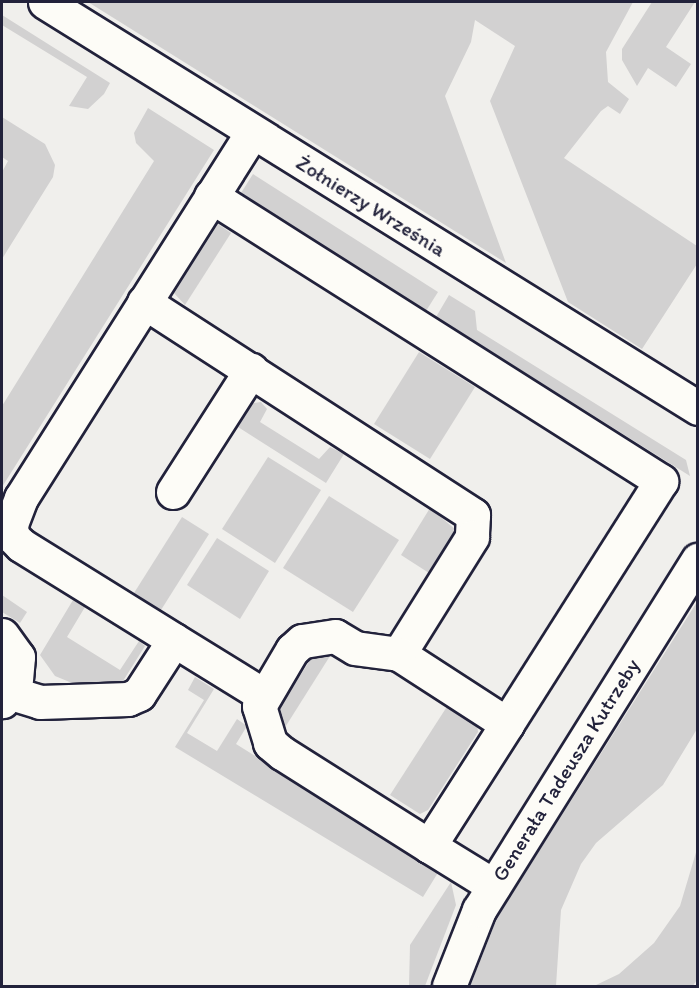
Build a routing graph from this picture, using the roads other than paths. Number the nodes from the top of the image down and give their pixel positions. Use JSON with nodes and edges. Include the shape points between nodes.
{"nodes":[{"id":1,"x":45,"y":2,"type":"edge"},
{"id":2,"x":252,"y":132,"type":"junction"},
{"id":3,"x":211,"y":196,"type":"junction"},
{"id":4,"x":144,"y":302,"type":"junction"},
{"id":5,"x":251,"y":370,"type":"junction"},
{"id":6,"x":698,"y":408,"type":"edge"},
{"id":7,"x":173,"y":492,"type":"dead end"},
{"id":8,"x":698,"y":560,"type":"edge"},
{"id":9,"x":2,"y":635,"type":"edge"},
{"id":10,"x":174,"y":640,"type":"junction"},
{"id":11,"x":399,"y":654,"type":"junction"},
{"id":12,"x":263,"y":695,"type":"junction"},
{"id":13,"x":6,"y":697,"type":"edge"},
{"id":14,"x":507,"y":724,"type":"junction"},
{"id":15,"x":429,"y":846,"type":"junction"},
{"id":16,"x":494,"y":886,"type":"junction"},
{"id":17,"x":449,"y":987,"type":"edge"}],
"edges":[{"from":1,"to":2,"type":"street","name":"Żołnierzy Września"},
{"from":2,"to":3,"type":"street"},
{"from":2,"to":6,"type":"street","name":"Żołnierzy Września"},
{"from":3,"to":4,"type":"street"},
{"from":3,"to":14,"type":"street","via":[[661,481]]},
{"from":4,"to":5,"type":"street"},
{"from":4,"to":10,"type":"street","via":[[21,498],[11,524],[12,536]]},
{"from":5,"to":7,"type":"street"},
{"from":5,"to":11,"type":"street","via":[[473,515],[472,537]]},
{"from":8,"to":16,"type":"street","name":"Generała Tadeusza Kutrzeby"},
{"from":9,"to":13,"type":"street","via":[[18,657]]},
{"from":10,"to":12,"type":"street"},
{"from":10,"to":13,"type":"street","via":[[139,694],[128,699],[40,702]]},
{"from":11,"to":12,"type":"street","via":[[355,648],[335,636],[312,637],[292,650]]},
{"from":11,"to":14,"type":"street"},
{"from":12,"to":15,"type":"street","via":[[261,721],[270,743]]},
{"from":14,"to":15,"type":"street"},
{"from":15,"to":16,"type":"street"},
{"from":16,"to":17,"type":"street","name":"Generała Tadeusza Kutrzeby","via":[[479,910]]}]}
